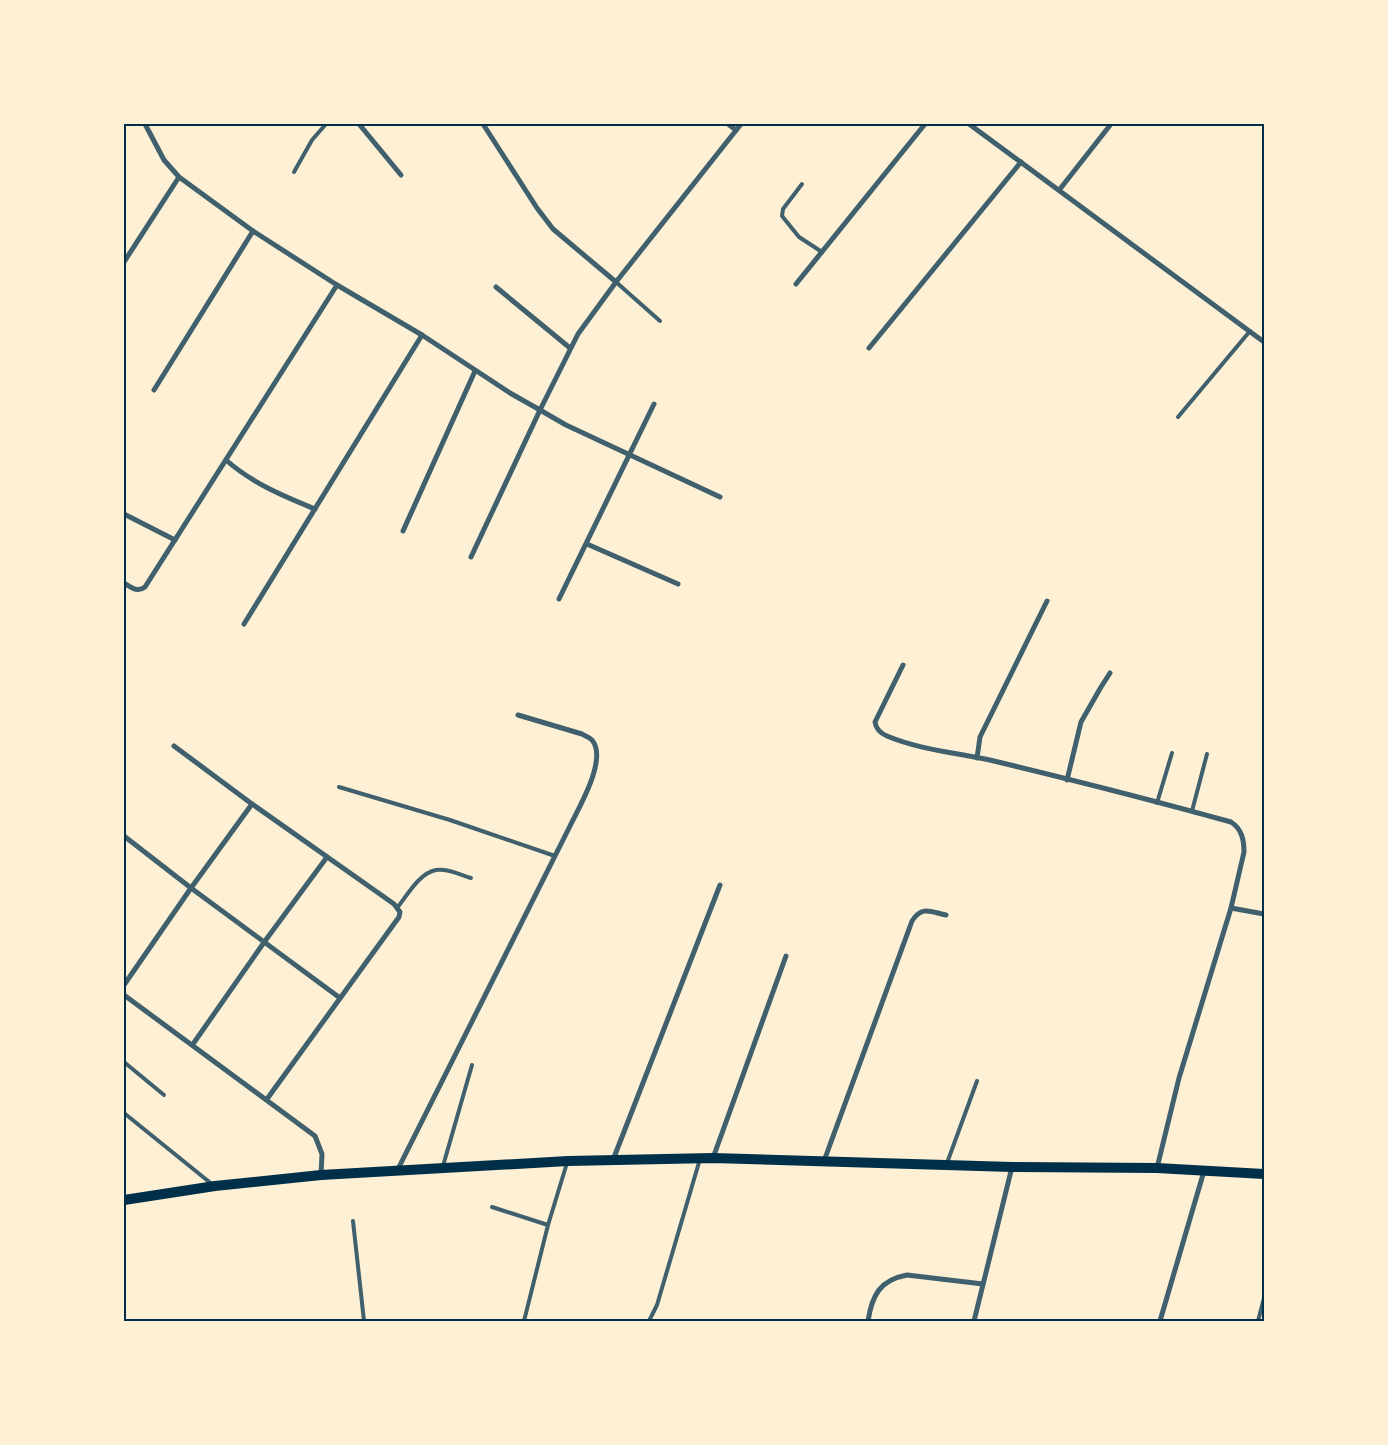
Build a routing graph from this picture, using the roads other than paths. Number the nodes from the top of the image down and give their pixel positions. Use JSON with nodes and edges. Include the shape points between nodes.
{"nodes":[{"id":1,"x":145,"y":124,"type":"edge"},
{"id":2,"x":326,"y":124,"type":"edge"},
{"id":3,"x":359,"y":124,"type":"edge"},
{"id":4,"x":483,"y":124,"type":"edge"},
{"id":5,"x":728,"y":124,"type":"edge"},
{"id":6,"x":741,"y":124,"type":"edge"},
{"id":7,"x":925,"y":124,"type":"edge"},
{"id":8,"x":969,"y":124,"type":"edge"},
{"id":9,"x":1111,"y":124,"type":"edge"},
{"id":10,"x":736,"y":130,"type":"junction"},
{"id":11,"x":1021,"y":162,"type":"junction"},
{"id":12,"x":294,"y":172,"type":"dead end"},
{"id":13,"x":401,"y":175,"type":"dead end"},
{"id":14,"x":179,"y":177,"type":"junction"},
{"id":15,"x":802,"y":184,"type":"dead end"},
{"id":16,"x":1060,"y":189,"type":"junction"},
{"id":17,"x":253,"y":231,"type":"junction"},
{"id":18,"x":822,"y":252,"type":"junction"},
{"id":19,"x":124,"y":262,"type":"edge"},
{"id":20,"x":616,"y":282,"type":"junction"},
{"id":21,"x":796,"y":284,"type":"dead end"},
{"id":22,"x":337,"y":285,"type":"junction"},
{"id":23,"x":496,"y":287,"type":"dead end"},
{"id":24,"x":660,"y":321,"type":"dead end"},
{"id":25,"x":1250,"y":331,"type":"junction"},
{"id":26,"x":422,"y":335,"type":"junction"},
{"id":27,"x":1264,"y":342,"type":"edge"},
{"id":28,"x":570,"y":348,"type":"junction"},
{"id":29,"x":869,"y":348,"type":"dead end"},
{"id":30,"x":475,"y":371,"type":"junction"},
{"id":31,"x":154,"y":390,"type":"dead end"},
{"id":32,"x":654,"y":404,"type":"dead end"},
{"id":33,"x":540,"y":410,"type":"junction"},
{"id":34,"x":1178,"y":417,"type":"dead end"},
{"id":35,"x":630,"y":455,"type":"junction"},
{"id":36,"x":226,"y":460,"type":"junction"},
{"id":37,"x":720,"y":497,"type":"dead end"},
{"id":38,"x":315,"y":509,"type":"junction"},
{"id":39,"x":124,"y":514,"type":"edge"},
{"id":40,"x":403,"y":531,"type":"dead end"},
{"id":41,"x":175,"y":540,"type":"junction"},
{"id":42,"x":587,"y":544,"type":"junction"},
{"id":43,"x":471,"y":557,"type":"dead end"},
{"id":44,"x":124,"y":583,"type":"edge"},
{"id":45,"x":678,"y":584,"type":"dead end"},
{"id":46,"x":559,"y":599,"type":"dead end"},
{"id":47,"x":1046,"y":601,"type":"dead end"},
{"id":48,"x":244,"y":624,"type":"dead end"},
{"id":49,"x":904,"y":665,"type":"dead end"},
{"id":50,"x":1110,"y":673,"type":"dead end"},
{"id":51,"x":518,"y":715,"type":"dead end"},
{"id":52,"x":174,"y":746,"type":"dead end"},
{"id":53,"x":1172,"y":754,"type":"dead end"},
{"id":54,"x":1207,"y":754,"type":"dead end"},
{"id":55,"x":977,"y":758,"type":"junction"},
{"id":56,"x":1067,"y":780,"type":"junction"},
{"id":57,"x":339,"y":788,"type":"dead end"},
{"id":58,"x":1157,"y":802,"type":"junction"},
{"id":59,"x":252,"y":804,"type":"junction"},
{"id":60,"x":1192,"y":811,"type":"junction"},
{"id":61,"x":124,"y":836,"type":"edge"},
{"id":62,"x":555,"y":856,"type":"junction"},
{"id":63,"x":327,"y":857,"type":"junction"},
{"id":64,"x":471,"y":878,"type":"dead end"},
{"id":65,"x":720,"y":885,"type":"dead end"},
{"id":66,"x":191,"y":888,"type":"junction"},
{"id":67,"x":398,"y":908,"type":"junction"},
{"id":68,"x":1230,"y":908,"type":"junction"},
{"id":69,"x":1264,"y":914,"type":"edge"},
{"id":70,"x":946,"y":915,"type":"dead end"},
{"id":71,"x":265,"y":941,"type":"junction"},
{"id":72,"x":786,"y":956,"type":"dead end"},
{"id":73,"x":124,"y":985,"type":"edge"},
{"id":74,"x":124,"y":995,"type":"edge"},
{"id":75,"x":340,"y":998,"type":"junction"},
{"id":76,"x":192,"y":1044,"type":"junction"},
{"id":77,"x":124,"y":1062,"type":"edge"},
{"id":78,"x":472,"y":1065,"type":"dead end"},
{"id":79,"x":977,"y":1080,"type":"dead end"},
{"id":80,"x":164,"y":1095,"type":"dead end"},
{"id":81,"x":267,"y":1099,"type":"junction"},
{"id":82,"x":124,"y":1113,"type":"edge"},
{"id":83,"x":700,"y":1158,"type":"junction"},
{"id":84,"x":713,"y":1158,"type":"junction"},
{"id":85,"x":613,"y":1160,"type":"junction"},
{"id":86,"x":568,"y":1161,"type":"junction"},
{"id":87,"x":824,"y":1162,"type":"junction"},
{"id":88,"x":946,"y":1165,"type":"junction"},
{"id":89,"x":1012,"y":1166,"type":"junction"},
{"id":90,"x":442,"y":1168,"type":"junction"},
{"id":91,"x":1157,"y":1168,"type":"junction"},
{"id":92,"x":1205,"y":1170,"type":"junction"},
{"id":93,"x":397,"y":1171,"type":"junction"},
{"id":94,"x":1264,"y":1174,"type":"edge"},
{"id":95,"x":321,"y":1175,"type":"junction"},
{"id":96,"x":214,"y":1186,"type":"junction"},
{"id":97,"x":124,"y":1200,"type":"edge"},
{"id":98,"x":492,"y":1207,"type":"dead end"},
{"id":99,"x":353,"y":1221,"type":"dead end"},
{"id":100,"x":548,"y":1225,"type":"junction"},
{"id":101,"x":983,"y":1284,"type":"junction"},
{"id":102,"x":1264,"y":1298,"type":"edge"},
{"id":103,"x":364,"y":1321,"type":"edge"},
{"id":104,"x":524,"y":1321,"type":"edge"},
{"id":105,"x":649,"y":1321,"type":"edge"},
{"id":106,"x":868,"y":1321,"type":"edge"},
{"id":107,"x":974,"y":1321,"type":"edge"},
{"id":108,"x":1160,"y":1321,"type":"edge"},
{"id":109,"x":1258,"y":1321,"type":"edge"}],
"edges":[{"from":1,"to":14,"type":"street","via":[[164,160]]},
{"from":2,"to":12,"type":"lane","via":[[312,140]]},
{"from":3,"to":13,"type":"street"},
{"from":4,"to":20,"type":"street","via":[[553,229]]},
{"from":5,"to":10,"type":"street"},
{"from":6,"to":10,"type":"street"},
{"from":7,"to":18,"type":"street"},
{"from":8,"to":11,"type":"street"},
{"from":9,"to":16,"type":"street"},
{"from":10,"to":20,"type":"street"},
{"from":11,"to":16,"type":"street"},
{"from":11,"to":29,"type":"street"},
{"from":14,"to":17,"type":"street"},
{"from":14,"to":19,"type":"street"},
{"from":15,"to":18,"type":"lane","via":[[783,209],[782,216],[800,237]]},
{"from":16,"to":25,"type":"street"},
{"from":17,"to":22,"type":"street"},
{"from":17,"to":31,"type":"street"},
{"from":18,"to":21,"type":"street"},
{"from":20,"to":24,"type":"lane"},
{"from":20,"to":28,"type":"street"},
{"from":22,"to":26,"type":"street"},
{"from":22,"to":36,"type":"street"},
{"from":23,"to":28,"type":"street"},
{"from":25,"to":27,"type":"street"},
{"from":25,"to":34,"type":"lane"},
{"from":26,"to":30,"type":"street"},
{"from":26,"to":38,"type":"street"},
{"from":28,"to":33,"type":"street"},
{"from":30,"to":33,"type":"street"},
{"from":30,"to":40,"type":"street"},
{"from":32,"to":35,"type":"street"},
{"from":33,"to":35,"type":"street"},
{"from":33,"to":43,"type":"street"},
{"from":35,"to":37,"type":"street"},
{"from":35,"to":42,"type":"street"},
{"from":36,"to":38,"type":"street","via":[[263,486]]},
{"from":36,"to":41,"type":"street"},
{"from":38,"to":48,"type":"street"},
{"from":39,"to":41,"type":"street"},
{"from":41,"to":44,"type":"street","via":[[145,587],[136,590]]},
{"from":42,"to":45,"type":"street"},
{"from":42,"to":46,"type":"street"},
{"from":47,"to":55,"type":"street","via":[[980,737]]},
{"from":49,"to":55,"type":"street","via":[[876,722],[878,730],[906,743]]},
{"from":50,"to":56,"type":"street","via":[[1081,722]]},
{"from":51,"to":62,"type":"street","via":[[582,734],[591,739],[596,751],[593,776]]},
{"from":52,"to":59,"type":"street"},
{"from":53,"to":58,"type":"lane"},
{"from":54,"to":60,"type":"lane"},
{"from":55,"to":56,"type":"street"},
{"from":56,"to":58,"type":"street"},
{"from":57,"to":62,"type":"lane","via":[[450,820]]},
{"from":58,"to":60,"type":"street"},
{"from":59,"to":63,"type":"street"},
{"from":59,"to":66,"type":"street"},
{"from":60,"to":68,"type":"street","via":[[1231,822],[1241,832],[1244,852]]},
{"from":61,"to":66,"type":"street"},
{"from":62,"to":93,"type":"street"},
{"from":63,"to":67,"type":"street"},
{"from":63,"to":71,"type":"street"},
{"from":64,"to":67,"type":"lane","via":[[435,870],[420,879]]},
{"from":65,"to":85,"type":"street"},
{"from":66,"to":71,"type":"street"},
{"from":66,"to":73,"type":"street"},
{"from":67,"to":75,"type":"street","via":[[399,917]]},
{"from":68,"to":69,"type":"street"},
{"from":68,"to":91,"type":"street","via":[[1178,1078]]},
{"from":70,"to":87,"type":"street","via":[[923,910],[912,921]]},
{"from":71,"to":75,"type":"street"},
{"from":71,"to":76,"type":"street"},
{"from":72,"to":84,"type":"street"},
{"from":74,"to":76,"type":"street"},
{"from":75,"to":81,"type":"street"},
{"from":76,"to":81,"type":"street"},
{"from":77,"to":80,"type":"lane"},
{"from":78,"to":90,"type":"lane"},
{"from":79,"to":88,"type":"lane"},
{"from":81,"to":95,"type":"street","via":[[315,1136],[322,1154]]},
{"from":82,"to":96,"type":"lane"},
{"from":83,"to":84,"type":"main road"},
{"from":83,"to":85,"type":"main road"},
{"from":83,"to":105,"type":"lane","via":[[657,1305]]},
{"from":84,"to":87,"type":"main road"},
{"from":85,"to":86,"type":"main road"},
{"from":86,"to":90,"type":"main road"},
{"from":86,"to":100,"type":"lane"},
{"from":87,"to":88,"type":"main road"},
{"from":88,"to":89,"type":"main road"},
{"from":89,"to":91,"type":"main road"},
{"from":89,"to":101,"type":"street"},
{"from":90,"to":93,"type":"main road"},
{"from":91,"to":92,"type":"main road"},
{"from":92,"to":94,"type":"main road"},
{"from":92,"to":108,"type":"street"},
{"from":93,"to":95,"type":"main road"},
{"from":95,"to":96,"type":"main road"},
{"from":96,"to":97,"type":"main road"},
{"from":98,"to":100,"type":"lane"},
{"from":99,"to":103,"type":"lane"},
{"from":100,"to":104,"type":"lane"},
{"from":101,"to":106,"type":"street","via":[[907,1275],[895,1277],[877,1292]]},
{"from":101,"to":107,"type":"street"},
{"from":102,"to":109,"type":"lane"}]}
